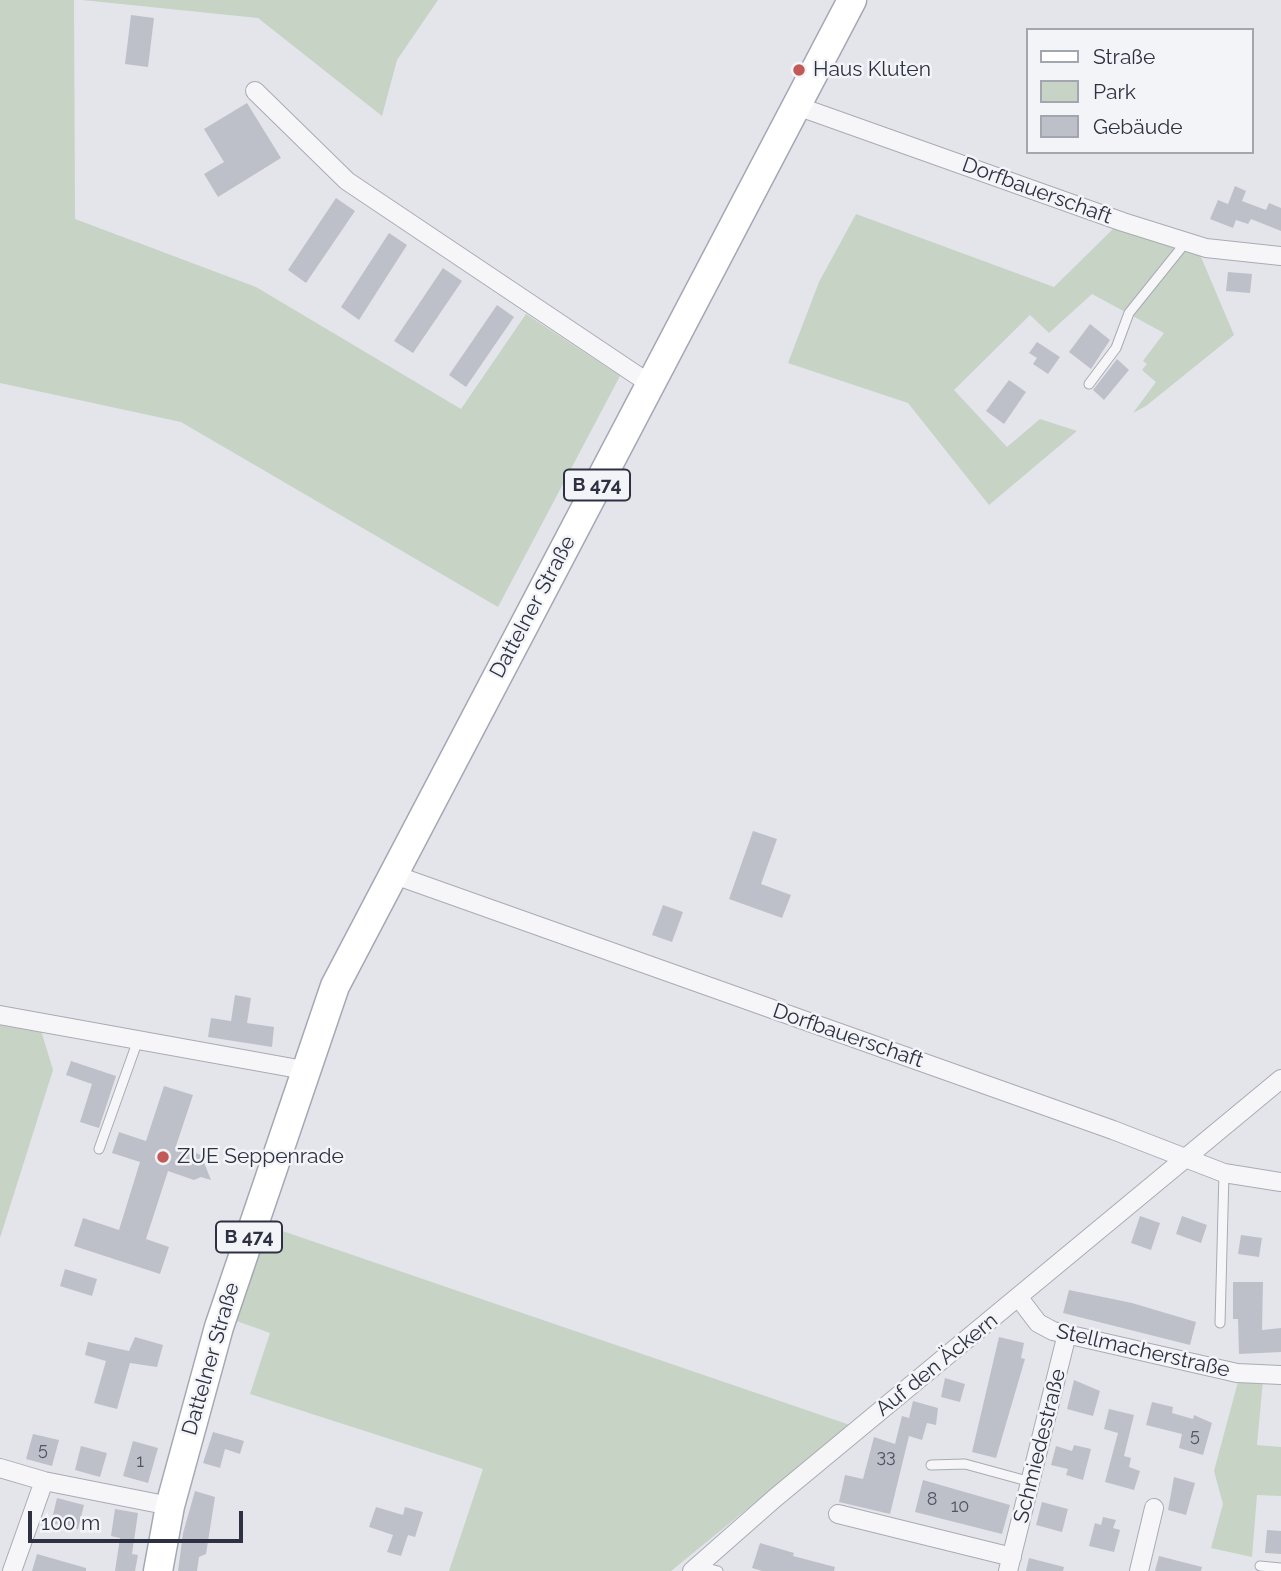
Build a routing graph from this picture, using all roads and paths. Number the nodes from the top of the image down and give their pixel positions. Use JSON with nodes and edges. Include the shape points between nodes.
{"nodes":[{"id":1,"x":852,"y":0,"type":"edge"},
{"id":2,"x":255,"y":92,"type":"dead end"},
{"id":3,"x":797,"y":106,"type":"junction"},
{"id":4,"x":1185,"y":242,"type":"junction"},
{"id":5,"x":1281,"y":256,"type":"edge"},
{"id":6,"x":650,"y":384,"type":"junction"},
{"id":7,"x":1089,"y":384,"type":"dead end"},
{"id":8,"x":393,"y":874,"type":"junction"},
{"id":9,"x":0,"y":1015,"type":"edge"},
{"id":10,"x":138,"y":1038,"type":"junction"},
{"id":11,"x":304,"y":1070,"type":"junction"},
{"id":12,"x":1281,"y":1079,"type":"edge"},
{"id":13,"x":99,"y":1149,"type":"dead end"},
{"id":14,"x":1182,"y":1159,"type":"junction"},
{"id":15,"x":1224,"y":1173,"type":"junction"},
{"id":16,"x":1281,"y":1182,"type":"edge"},
{"id":17,"x":1018,"y":1298,"type":"junction"},
{"id":18,"x":1220,"y":1323,"type":"dead end"},
{"id":19,"x":1068,"y":1334,"type":"junction"},
{"id":20,"x":1281,"y":1375,"type":"edge"},
{"id":21,"x":931,"y":1465,"type":"dead end"},
{"id":22,"x":0,"y":1468,"type":"edge"},
{"id":23,"x":44,"y":1481,"type":"junction"},
{"id":24,"x":1031,"y":1482,"type":"junction"},
{"id":25,"x":170,"y":1506,"type":"junction"},
{"id":26,"x":1154,"y":1508,"type":"dead end"},
{"id":27,"x":838,"y":1514,"type":"dead end"},
{"id":28,"x":1010,"y":1564,"type":"edge"},
{"id":29,"x":1260,"y":1566,"type":"dead end"},
{"id":30,"x":695,"y":1568,"type":"edge"},
{"id":31,"x":1281,"y":1568,"type":"edge"},
{"id":32,"x":12,"y":1571,"type":"edge"},
{"id":33,"x":158,"y":1571,"type":"edge"},
{"id":34,"x":718,"y":1571,"type":"edge"},
{"id":35,"x":1139,"y":1571,"type":"edge"}],
"edges":[{"from":1,"to":3,"type":"main road","name":"Dattelner Straße","number":"B 474"},
{"from":2,"to":6,"type":"street","via":[[347,181]]},
{"from":3,"to":4,"type":"street","name":"Dorfbauerschaft"},
{"from":3,"to":6,"type":"main road","name":"Dattelner Straße","number":"B 474"},
{"from":4,"to":5,"type":"street","name":"Dorfbauerschaft"},
{"from":4,"to":7,"type":"lane","via":[[1129,313],[1116,348]]},
{"from":6,"to":8,"type":"main road","name":"Dattelner Straße","number":"B 474"},
{"from":8,"to":11,"type":"main road","name":"Dattelner Straße","number":"B 474","via":[[335,986]]},
{"from":8,"to":14,"type":"street","name":"Dorfbauerschaft","via":[[1100,1125]]},
{"from":9,"to":10,"type":"street"},
{"from":10,"to":11,"type":"street"},
{"from":10,"to":13,"type":"lane"},
{"from":11,"to":25,"type":"main road","name":"Dattelner Straße","number":"B 474","via":[[219,1327]]},
{"from":12,"to":14,"type":"street"},
{"from":14,"to":15,"type":"street","name":"Dorfbauerschaft"},
{"from":14,"to":17,"type":"street","name":"Auf den Äckern"},
{"from":15,"to":16,"type":"street","name":"Dorfbauerschaft"},
{"from":15,"to":18,"type":"lane"},
{"from":17,"to":19,"type":"street","name":"Stellmacherstraße","via":[[1038,1323]]},
{"from":17,"to":30,"type":"street","name":"Auf den Äckern"},
{"from":19,"to":20,"type":"street","name":"Stellmacherstraße","via":[[1237,1373]]},
{"from":19,"to":24,"type":"street","name":"Schmiedestraße"},
{"from":21,"to":24,"type":"lane","via":[[965,1464]]},
{"from":22,"to":23,"type":"street"},
{"from":23,"to":25,"type":"street"},
{"from":23,"to":32,"type":"street"},
{"from":24,"to":28,"type":"street","name":"Schmiedestraße"},
{"from":25,"to":33,"type":"main road","name":"Dattelner Straße","number":"B 474"},
{"from":26,"to":35,"type":"street"},
{"from":27,"to":28,"type":"street","name":"Schmiedestraße"},
{"from":29,"to":31,"type":"lane"},
{"from":30,"to":34,"type":"lane"}]}
